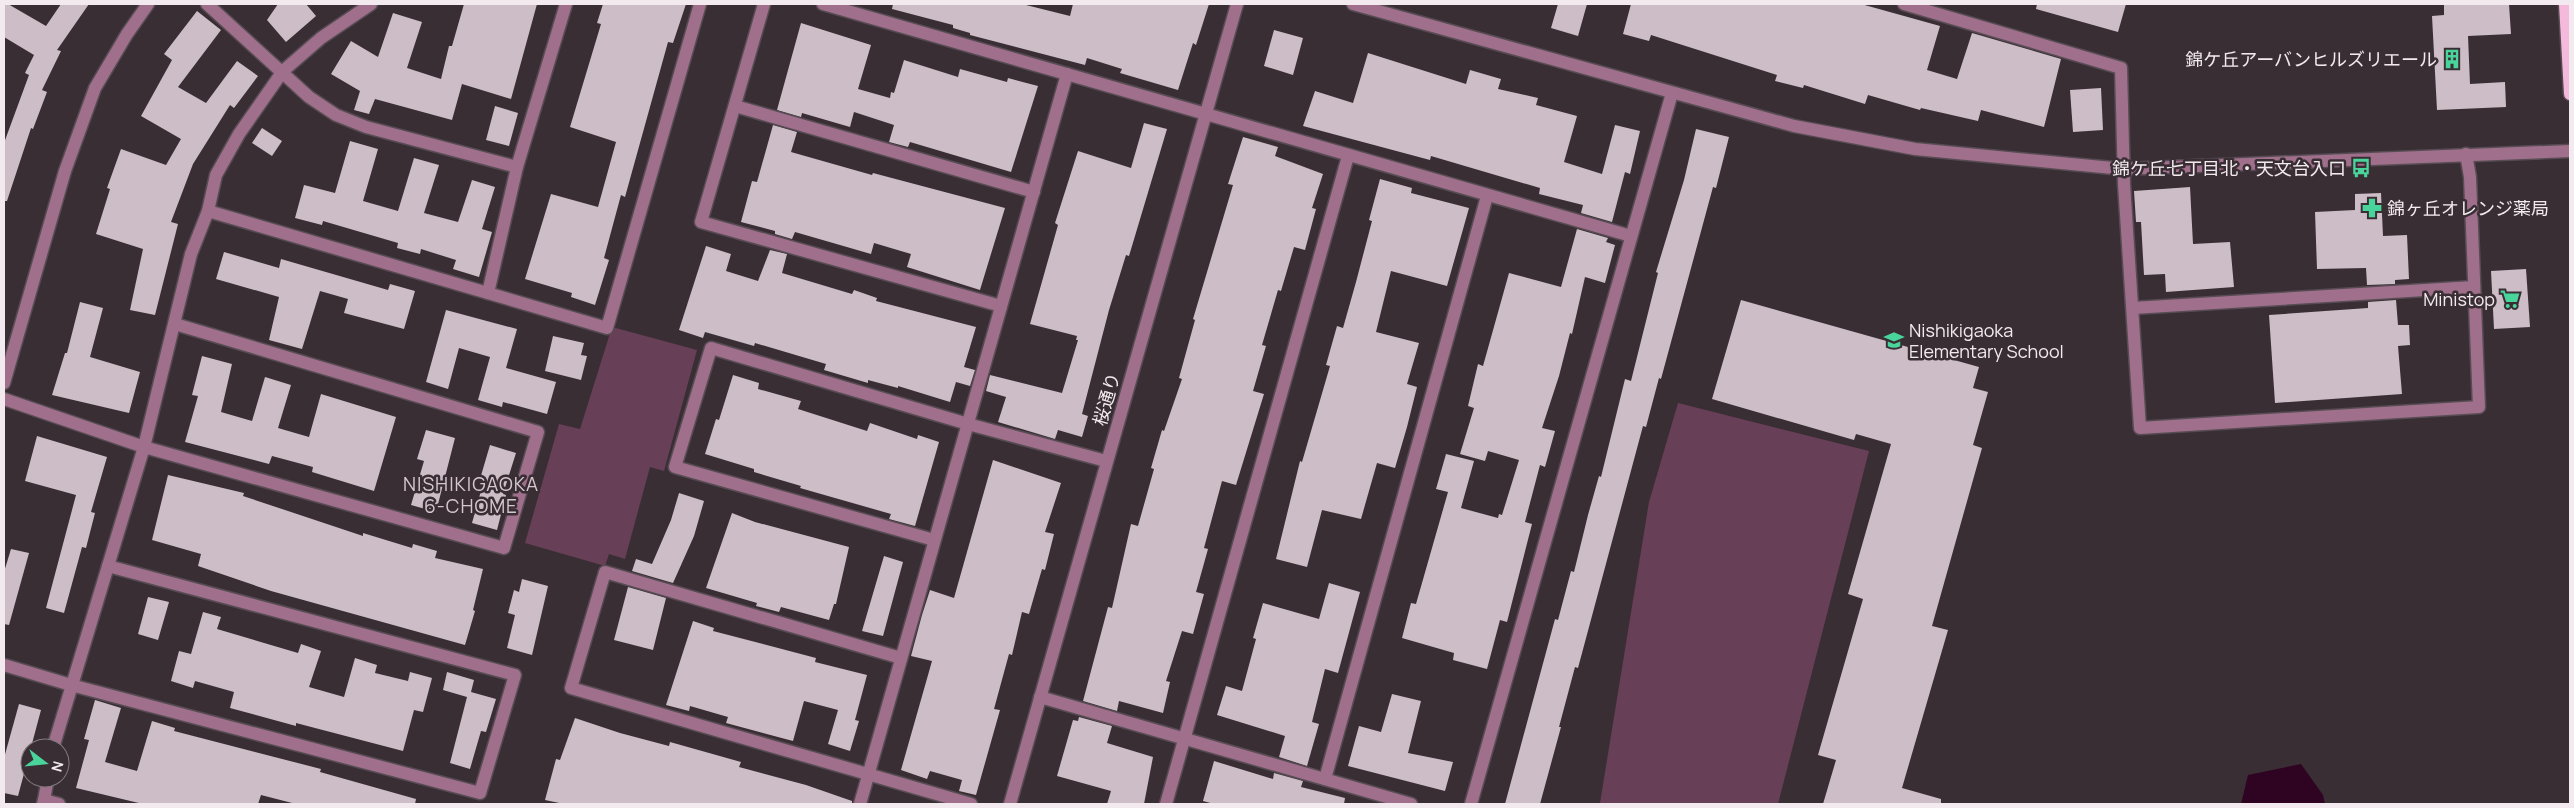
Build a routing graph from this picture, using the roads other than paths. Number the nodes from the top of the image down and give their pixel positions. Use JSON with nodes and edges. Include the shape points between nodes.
{"nodes":[{"id":1,"x":148,"y":4,"type":"edge"},
{"id":2,"x":207,"y":4,"type":"edge"},
{"id":3,"x":371,"y":4,"type":"edge"},
{"id":4,"x":566,"y":4,"type":"edge"},
{"id":5,"x":700,"y":4,"type":"edge"},
{"id":6,"x":764,"y":4,"type":"edge"},
{"id":7,"x":823,"y":4,"type":"edge"},
{"id":8,"x":1237,"y":4,"type":"edge"},
{"id":9,"x":1353,"y":4,"type":"edge"},
{"id":10,"x":1904,"y":4,"type":"edge"},
{"id":11,"x":2565,"y":4,"type":"edge"},
{"id":12,"x":283,"y":71,"type":"junction"},
{"id":13,"x":1067,"y":74,"type":"junction"},
{"id":14,"x":1672,"y":93,"type":"junction"},
{"id":15,"x":2570,"y":94,"type":"edge"},
{"id":16,"x":735,"y":106,"type":"junction"},
{"id":17,"x":1207,"y":113,"type":"junction"},
{"id":18,"x":2570,"y":151,"type":"edge"},
{"id":19,"x":2466,"y":154,"type":"junction"},
{"id":20,"x":1348,"y":156,"type":"junction"},
{"id":21,"x":517,"y":167,"type":"junction"},
{"id":22,"x":2124,"y":169,"type":"junction"},
{"id":23,"x":1034,"y":192,"type":"junction"},
{"id":24,"x":1486,"y":196,"type":"junction"},
{"id":25,"x":208,"y":211,"type":"junction"},
{"id":26,"x":1631,"y":236,"type":"junction"},
{"id":27,"x":2474,"y":288,"type":"junction"},
{"id":28,"x":488,"y":293,"type":"junction"},
{"id":29,"x":1001,"y":306,"type":"junction"},
{"id":30,"x":2133,"y":308,"type":"junction"},
{"id":31,"x":175,"y":324,"type":"junction"},
{"id":32,"x":4,"y":383,"type":"edge"},
{"id":33,"x":4,"y":399,"type":"edge"},
{"id":34,"x":968,"y":424,"type":"junction"},
{"id":35,"x":144,"y":447,"type":"junction"},
{"id":36,"x":1106,"y":461,"type":"junction"},
{"id":37,"x":934,"y":540,"type":"junction"},
{"id":38,"x":108,"y":566,"type":"junction"},
{"id":39,"x":901,"y":658,"type":"junction"},
{"id":40,"x":4,"y":665,"type":"edge"},
{"id":41,"x":71,"y":685,"type":"junction"},
{"id":42,"x":1040,"y":697,"type":"junction"},
{"id":43,"x":56,"y":738,"type":"edge"},
{"id":44,"x":1184,"y":738,"type":"junction"},
{"id":45,"x":868,"y":775,"type":"junction"},
{"id":46,"x":1325,"y":779,"type":"junction"},
{"id":47,"x":46,"y":788,"type":"edge"},
{"id":48,"x":44,"y":802,"type":"edge"},
{"id":49,"x":60,"y":804,"type":"edge"},
{"id":50,"x":860,"y":804,"type":"edge"},
{"id":51,"x":971,"y":804,"type":"edge"},
{"id":52,"x":1010,"y":804,"type":"edge"},
{"id":53,"x":1166,"y":804,"type":"edge"},
{"id":54,"x":1411,"y":804,"type":"edge"},
{"id":55,"x":1471,"y":804,"type":"edge"}],
"edges":[{"from":1,"to":32,"type":"street","via":[[96,88],[65,172]]},
{"from":2,"to":12,"type":"street"},
{"from":3,"to":12,"type":"street","via":[[321,38]]},
{"from":4,"to":21,"type":"street"},
{"from":5,"to":28,"type":"street","via":[[607,328]]},
{"from":6,"to":16,"type":"street"},
{"from":7,"to":13,"type":"street"},
{"from":8,"to":17,"type":"street","name":"桜通り"},
{"from":9,"to":14,"type":"street"},
{"from":10,"to":22,"type":"street","via":[[2121,68]]},
{"from":11,"to":15,"type":"main road"},
{"from":12,"to":21,"type":"street","via":[[309,97],[336,115],[366,127]]},
{"from":12,"to":25,"type":"street","via":[[227,153],[216,175]]},
{"from":13,"to":17,"type":"street"},
{"from":13,"to":23,"type":"street"},
{"from":14,"to":22,"type":"street","via":[[1806,129],[1915,149]]},
{"from":14,"to":26,"type":"street"},
{"from":16,"to":23,"type":"street"},
{"from":16,"to":29,"type":"street","via":[[701,222]]},
{"from":17,"to":20,"type":"street"},
{"from":17,"to":36,"type":"street","name":"桜通り"},
{"from":18,"to":19,"type":"street"},
{"from":19,"to":22,"type":"street"},
{"from":19,"to":27,"type":"street","via":[[2470,177]]},
{"from":20,"to":24,"type":"street"},
{"from":20,"to":44,"type":"street"},
{"from":21,"to":28,"type":"street"},
{"from":22,"to":30,"type":"street"},
{"from":23,"to":29,"type":"street"},
{"from":24,"to":26,"type":"street"},
{"from":24,"to":46,"type":"street"},
{"from":25,"to":28,"type":"street"},
{"from":25,"to":31,"type":"street","via":[[191,254]]},
{"from":26,"to":55,"type":"street"},
{"from":27,"to":30,"type":"street"},
{"from":27,"to":30,"type":"street","via":[[2479,407],[2140,428]]},
{"from":29,"to":34,"type":"street"},
{"from":31,"to":35,"type":"street"},
{"from":31,"to":35,"type":"street","via":[[538,432],[504,548]]},
{"from":33,"to":35,"type":"street"},
{"from":34,"to":36,"type":"street"},
{"from":34,"to":37,"type":"street"},
{"from":34,"to":37,"type":"street","via":[[711,348],[675,467]]},
{"from":35,"to":38,"type":"street"},
{"from":36,"to":42,"type":"street","name":"桜通り"},
{"from":37,"to":39,"type":"street"},
{"from":38,"to":41,"type":"street"},
{"from":38,"to":41,"type":"street","via":[[515,675],[480,793]]},
{"from":39,"to":45,"type":"street"},
{"from":39,"to":45,"type":"street","via":[[605,572],[571,688]]},
{"from":40,"to":41,"type":"street"},
{"from":41,"to":43,"type":"street"},
{"from":42,"to":44,"type":"street"},
{"from":42,"to":52,"type":"street","name":"桜通り"},
{"from":44,"to":46,"type":"street"},
{"from":44,"to":53,"type":"street"},
{"from":45,"to":50,"type":"street"},
{"from":45,"to":51,"type":"street"},
{"from":46,"to":54,"type":"street"},
{"from":47,"to":48,"type":"street"},
{"from":48,"to":49,"type":"street"}]}
